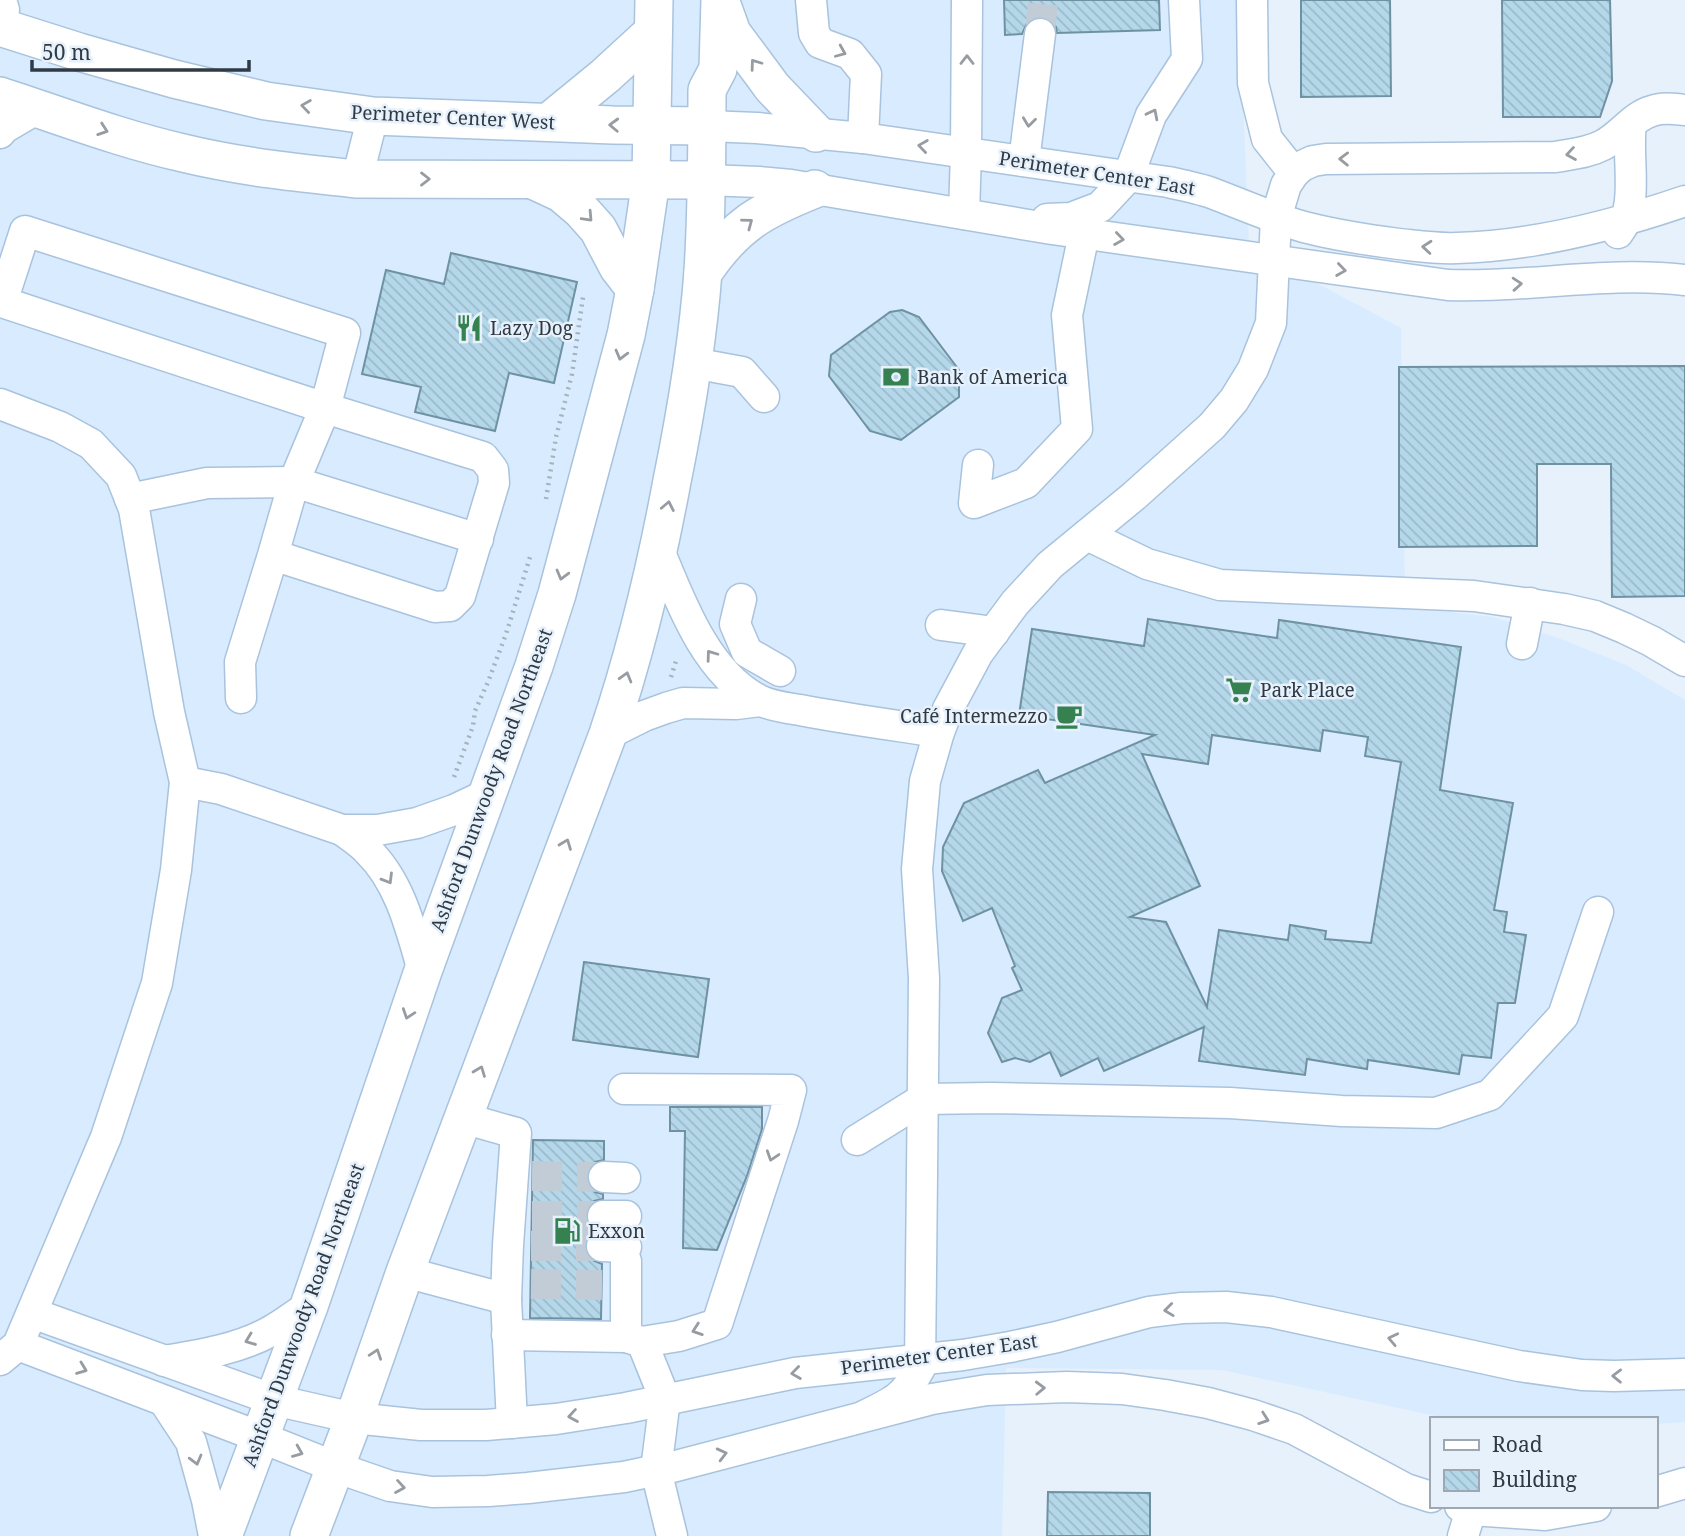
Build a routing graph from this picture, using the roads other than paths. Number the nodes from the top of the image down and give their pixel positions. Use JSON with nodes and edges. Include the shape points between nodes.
{"nodes":[{"id":1,"x":720,"y":0,"type":"edge"},
{"id":2,"x":811,"y":0,"type":"edge"},
{"id":3,"x":967,"y":0,"type":"edge"},
{"id":4,"x":1184,"y":0,"type":"edge"},
{"id":5,"x":1252,"y":0,"type":"edge"},
{"id":6,"x":4,"y":11,"type":"edge"},
{"id":7,"x":653,"y":16,"type":"edge"},
{"id":8,"x":1040,"y":34,"type":"tunnel mouth"},
{"id":9,"x":0,"y":96,"type":"edge"},
{"id":10,"x":38,"y":108,"type":"junction"},
{"id":11,"x":1685,"y":110,"type":"edge"},
{"id":12,"x":373,"y":116,"type":"junction"},
{"id":13,"x":550,"y":121,"type":"junction"},
{"id":14,"x":1631,"y":124,"type":"junction"},
{"id":15,"x":652,"y":126,"type":"junction"},
{"id":16,"x":707,"y":126,"type":"junction"},
{"id":17,"x":0,"y":133,"type":"edge"},
{"id":18,"x":816,"y":133,"type":"junction"},
{"id":19,"x":863,"y":138,"type":"junction"},
{"id":20,"x":966,"y":152,"type":"junction"},
{"id":21,"x":1024,"y":161,"type":"junction"},
{"id":22,"x":1294,"y":173,"type":"junction"},
{"id":23,"x":1128,"y":177,"type":"junction"},
{"id":24,"x":357,"y":179,"type":"junction"},
{"id":25,"x":532,"y":180,"type":"junction"},
{"id":26,"x":651,"y":180,"type":"junction"},
{"id":27,"x":706,"y":180,"type":"junction"},
{"id":28,"x":815,"y":189,"type":"junction"},
{"id":29,"x":1685,"y":201,"type":"edge"},
{"id":30,"x":964,"y":214,"type":"junction"},
{"id":31,"x":1276,"y":218,"type":"junction"},
{"id":32,"x":1626,"y":220,"type":"junction"},
{"id":33,"x":1005,"y":222,"type":"junction"},
{"id":34,"x":1084,"y":234,"type":"junction"},
{"id":35,"x":1273,"y":260,"type":"junction"},
{"id":36,"x":703,"y":273,"type":"junction"},
{"id":37,"x":1386,"y":276,"type":"junction"},
{"id":38,"x":1685,"y":280,"type":"edge"},
{"id":39,"x":635,"y":289,"type":"junction"},
{"id":40,"x":693,"y":363,"type":"junction"},
{"id":41,"x":764,"y":397,"type":"dead end"},
{"id":42,"x":0,"y":404,"type":"edge"},
{"id":43,"x":325,"y":408,"type":"junction"},
{"id":44,"x":978,"y":465,"type":"dead end"},
{"id":45,"x":294,"y":482,"type":"junction"},
{"id":46,"x":130,"y":499,"type":"junction"},
{"id":47,"x":1087,"y":534,"type":"junction"},
{"id":48,"x":478,"y":539,"type":"junction"},
{"id":49,"x":659,"y":550,"type":"junction"},
{"id":50,"x":273,"y":555,"type":"junction"},
{"id":51,"x":741,"y":599,"type":"dead end"},
{"id":52,"x":1530,"y":603,"type":"junction"},
{"id":53,"x":941,"y":625,"type":"dead end"},
{"id":54,"x":994,"y":632,"type":"junction"},
{"id":55,"x":1522,"y":644,"type":"dead end"},
{"id":56,"x":1685,"y":661,"type":"edge"},
{"id":57,"x":780,"y":671,"type":"dead end"},
{"id":58,"x":241,"y":698,"type":"dead end"},
{"id":59,"x":760,"y":701,"type":"junction"},
{"id":60,"x":939,"y":732,"type":"junction"},
{"id":61,"x":608,"y":734,"type":"junction"},
{"id":62,"x":185,"y":782,"type":"junction"},
{"id":63,"x":488,"y":794,"type":"junction"},
{"id":64,"x":342,"y":830,"type":"junction"},
{"id":65,"x":1598,"y":912,"type":"dead end"},
{"id":66,"x":423,"y":971,"type":"junction"},
{"id":67,"x":624,"y":1088,"type":"dead end"},
{"id":68,"x":923,"y":1099,"type":"junction"},
{"id":69,"x":463,"y":1118,"type":"junction"},
{"id":70,"x":857,"y":1140,"type":"dead end"},
{"id":71,"x":616,"y":1265,"type":"dead end"},
{"id":72,"x":405,"y":1272,"type":"junction"},
{"id":73,"x":514,"y":1289,"type":"junction"},
{"id":74,"x":309,"y":1306,"type":"junction"},
{"id":75,"x":32,"y":1313,"type":"junction"},
{"id":76,"x":507,"y":1335,"type":"junction"},
{"id":77,"x":634,"y":1339,"type":"junction"},
{"id":78,"x":9,"y":1353,"type":"edge"},
{"id":79,"x":921,"y":1359,"type":"junction"},
{"id":80,"x":164,"y":1361,"type":"junction"},
{"id":81,"x":1685,"y":1374,"type":"edge"},
{"id":82,"x":987,"y":1390,"type":"junction"},
{"id":83,"x":665,"y":1399,"type":"junction"},
{"id":84,"x":274,"y":1400,"type":"junction"},
{"id":85,"x":164,"y":1401,"type":"junction"},
{"id":86,"x":864,"y":1416,"type":"junction"},
{"id":87,"x":354,"y":1418,"type":"junction"},
{"id":88,"x":512,"y":1423,"type":"junction"},
{"id":89,"x":260,"y":1437,"type":"junction"},
{"id":90,"x":335,"y":1467,"type":"junction"},
{"id":91,"x":656,"y":1470,"type":"junction"},
{"id":92,"x":1685,"y":1483,"type":"edge"},
{"id":93,"x":1657,"y":1491,"type":"edge"},
{"id":94,"x":1430,"y":1497,"type":"edge"},
{"id":95,"x":1585,"y":1508,"type":"edge"},
{"id":96,"x":1465,"y":1517,"type":"edge"},
{"id":97,"x":214,"y":1536,"type":"edge"},
{"id":98,"x":223,"y":1536,"type":"edge"},
{"id":99,"x":309,"y":1536,"type":"edge"},
{"id":100,"x":672,"y":1536,"type":"edge"}],
"edges":[{"from":1,"to":16,"type":"main road","via":[[718,69],[707,90]]},
{"from":18,"to":1,"type":"main road","one_way":true,"via":[[772,87],[732,33]]},
{"from":2,"to":19,"type":"street","one_way":true,"via":[[814,33],[820,43],[850,54],[866,74]]},
{"from":20,"to":3,"type":"street","one_way":true},
{"from":23,"to":4,"type":"street","one_way":true,"via":[[1151,115],[1188,59]]},
{"from":5,"to":22,"type":"street","via":[[1253,83],[1267,139]]},
{"from":12,"to":6,"type":"main road","name":"Perimeter Center West","one_way":true,"via":[[266,101],[79,52]]},
{"from":7,"to":13,"type":"main road","via":[[605,76]]},
{"from":7,"to":15,"type":"main road","name":"Ashford Dunwoody Road Northeast"},
{"from":8,"to":21,"type":"street","one_way":true},
{"from":9,"to":10,"type":"main road"},
{"from":10,"to":17,"type":"street"},
{"from":10,"to":24,"type":"main road","one_way":true,"via":[[182,153],[236,165]]},
{"from":11,"to":14,"type":"street","via":[[1651,111]]},
{"from":12,"to":13,"type":"main road","name":"Perimeter Center West"},
{"from":12,"to":24,"type":"street"},
{"from":15,"to":13,"type":"main road","name":"Perimeter Center West","one_way":true},
{"from":14,"to":22,"type":"street","one_way":true,"via":[[1604,145],[1555,157],[1325,159]]},
{"from":14,"to":32,"type":"street"},
{"from":15,"to":16,"type":"main road","name":"Perimeter Center West"},
{"from":15,"to":26,"type":"main road","name":"Ashford Dunwoody Road Northeast"},
{"from":16,"to":18,"type":"street","name":"Perimeter Center East"},
{"from":16,"to":27,"type":"main road"},
{"from":18,"to":19,"type":"street","name":"Perimeter Center East"},
{"from":20,"to":19,"type":"street","name":"Perimeter Center East","one_way":true},
{"from":20,"to":21,"type":"street","name":"Perimeter Center East"},
{"from":20,"to":30,"type":"street"},
{"from":21,"to":23,"type":"street","name":"Perimeter Center East"},
{"from":22,"to":31,"type":"street"},
{"from":23,"to":31,"type":"street","name":"Perimeter Center East","via":[[1207,191]]},
{"from":23,"to":33,"type":"street","via":[[1100,207],[1071,218]]},
{"from":24,"to":25,"type":"main road","one_way":true},
{"from":25,"to":26,"type":"main road"},
{"from":25,"to":39,"type":"main road","one_way":true,"via":[[561,193],[581,209]]},
{"from":26,"to":27,"type":"main road"},
{"from":26,"to":39,"type":"main road","name":"Ashford Dunwoody Road Northeast"},
{"from":27,"to":28,"type":"street"},
{"from":27,"to":36,"type":"main road"},
{"from":28,"to":30,"type":"street"},
{"from":36,"to":28,"type":"main road","one_way":true,"via":[[742,226],[761,212]]},
{"from":29,"to":32,"type":"street","name":"Perimeter Center East"},
{"from":30,"to":33,"type":"street"},
{"from":32,"to":31,"type":"street","name":"Perimeter Center East","one_way":true,"via":[[1553,237],[1455,248],[1342,235]]},
{"from":31,"to":35,"type":"street"},
{"from":32,"to":37,"type":"street","via":[[1616,236],[1592,248]]},
{"from":33,"to":34,"type":"street"},
{"from":34,"to":35,"type":"street","one_way":true},
{"from":34,"to":44,"type":"street","via":[[1068,316],[1077,429],[1026,482],[974,503]]},
{"from":35,"to":37,"type":"street","one_way":true},
{"from":35,"to":47,"type":"street","via":[[1271,323],[1253,369],[1234,400],[1202,435]]},
{"from":36,"to":40,"type":"main road"},
{"from":37,"to":38,"type":"street","one_way":true,"via":[[1472,286],[1598,278]]},
{"from":39,"to":63,"type":"main road","name":"Ashford Dunwoody Road Northeast","one_way":true,"via":[[557,594]]},
{"from":40,"to":41,"type":"street","via":[[742,372]]},
{"from":49,"to":40,"type":"main road","one_way":true},
{"from":42,"to":46,"type":"street","via":[[91,444],[121,476]]},
{"from":43,"to":43,"type":"street","via":[[345,333],[24,231],[2,302]]},
{"from":43,"to":45,"type":"street"},
{"from":43,"to":48,"type":"street","via":[[483,457],[493,470],[494,482]]},
{"from":45,"to":46,"type":"street","via":[[208,482]]},
{"from":45,"to":48,"type":"street"},
{"from":45,"to":50,"type":"street"},
{"from":46,"to":62,"type":"street"},
{"from":47,"to":52,"type":"street","via":[[1147,564],[1220,585],[1448,594]]},
{"from":47,"to":54,"type":"street","via":[[1050,565]]},
{"from":48,"to":50,"type":"street","via":[[460,596],[450,606],[435,607]]},
{"from":59,"to":49,"type":"street","one_way":true,"via":[[738,687],[695,632]]},
{"from":61,"to":49,"type":"main road","one_way":true},
{"from":50,"to":58,"type":"street","via":[[240,662]]},
{"from":51,"to":57,"type":"street","via":[[735,624],[747,652]]},
{"from":52,"to":55,"type":"street"},
{"from":52,"to":56,"type":"street","via":[[1595,616]]},
{"from":53,"to":54,"type":"street"},
{"from":54,"to":60,"type":"street","via":[[960,685]]},
{"from":59,"to":60,"type":"street"},
{"from":59,"to":61,"type":"street","via":[[683,704]]},
{"from":60,"to":68,"type":"street","via":[[925,781],[917,869],[924,978]]},
{"from":69,"to":61,"type":"main road","one_way":true},
{"from":62,"to":64,"type":"street","via":[[221,789]]},
{"from":62,"to":75,"type":"street","via":[[176,870],[156,983],[106,1137]]},
{"from":63,"to":64,"type":"street","via":[[416,823]]},
{"from":63,"to":66,"type":"main road","name":"Ashford Dunwoody Road Northeast"},
{"from":64,"to":66,"type":"street","one_way":true,"via":[[369,851],[389,878]]},
{"from":65,"to":68,"type":"street","via":[[1563,1016],[1490,1095],[1436,1113],[1230,1102]]},
{"from":66,"to":74,"type":"main road","name":"Ashford Dunwoody Road Northeast","one_way":true},
{"from":67,"to":77,"type":"street","one_way":true,"via":[[791,1090],[717,1324],[679,1336]]},
{"from":68,"to":70,"type":"street"},
{"from":68,"to":79,"type":"street"},
{"from":69,"to":72,"type":"main road"},
{"from":69,"to":73,"type":"street","via":[[516,1133],[523,1176]]},
{"from":71,"to":77,"type":"street"},
{"from":72,"to":73,"type":"street"},
{"from":87,"to":72,"type":"main road","one_way":true},
{"from":73,"to":76,"type":"street"},
{"from":74,"to":80,"type":"street","one_way":true,"via":[[247,1342]]},
{"from":74,"to":84,"type":"main road","name":"Ashford Dunwoody Road Northeast"},
{"from":75,"to":78,"type":"street"},
{"from":75,"to":80,"type":"street","name":"Perimeter Center East"},
{"from":76,"to":77,"type":"street"},
{"from":76,"to":88,"type":"street"},
{"from":77,"to":83,"type":"street"},
{"from":78,"to":85,"type":"street","one_way":true},
{"from":81,"to":79,"type":"street","name":"Perimeter Center East","one_way":true,"via":[[1614,1376],[1519,1366],[1271,1312],[1226,1307],[1149,1312],[1058,1337]]},
{"from":79,"to":82,"type":"street","via":[[936,1374]]},
{"from":79,"to":83,"type":"street","name":"Perimeter Center East","one_way":true,"via":[[795,1373]]},
{"from":79,"to":86,"type":"street","via":[[904,1394]]},
{"from":80,"to":84,"type":"street","name":"Perimeter Center East"},
{"from":82,"to":86,"type":"street"},
{"from":82,"to":94,"type":"street","one_way":true,"via":[[1122,1390],[1208,1404],[1294,1429],[1406,1489]]},
{"from":83,"to":88,"type":"street","name":"Perimeter Center East","one_way":true},
{"from":83,"to":91,"type":"street"},
{"from":84,"to":87,"type":"street","name":"Perimeter Center East"},
{"from":84,"to":89,"type":"main road","name":"Ashford Dunwoody Road Northeast"},
{"from":85,"to":89,"type":"street"},
{"from":85,"to":97,"type":"street","one_way":true,"via":[[191,1442]]},
{"from":91,"to":86,"type":"street","one_way":true},
{"from":87,"to":88,"type":"street","name":"Perimeter Center East","via":[[421,1425]]},
{"from":87,"to":90,"type":"main road"},
{"from":89,"to":90,"type":"street","one_way":true},
{"from":89,"to":98,"type":"main road","name":"Ashford Dunwoody Road Northeast"},
{"from":90,"to":91,"type":"street","one_way":true,"via":[[390,1486],[432,1492],[528,1488]]},
{"from":90,"to":99,"type":"main road"},
{"from":91,"to":100,"type":"street"},
{"from":92,"to":93,"type":"street"},
{"from":95,"to":96,"type":"street","via":[[1545,1515]]}]}
